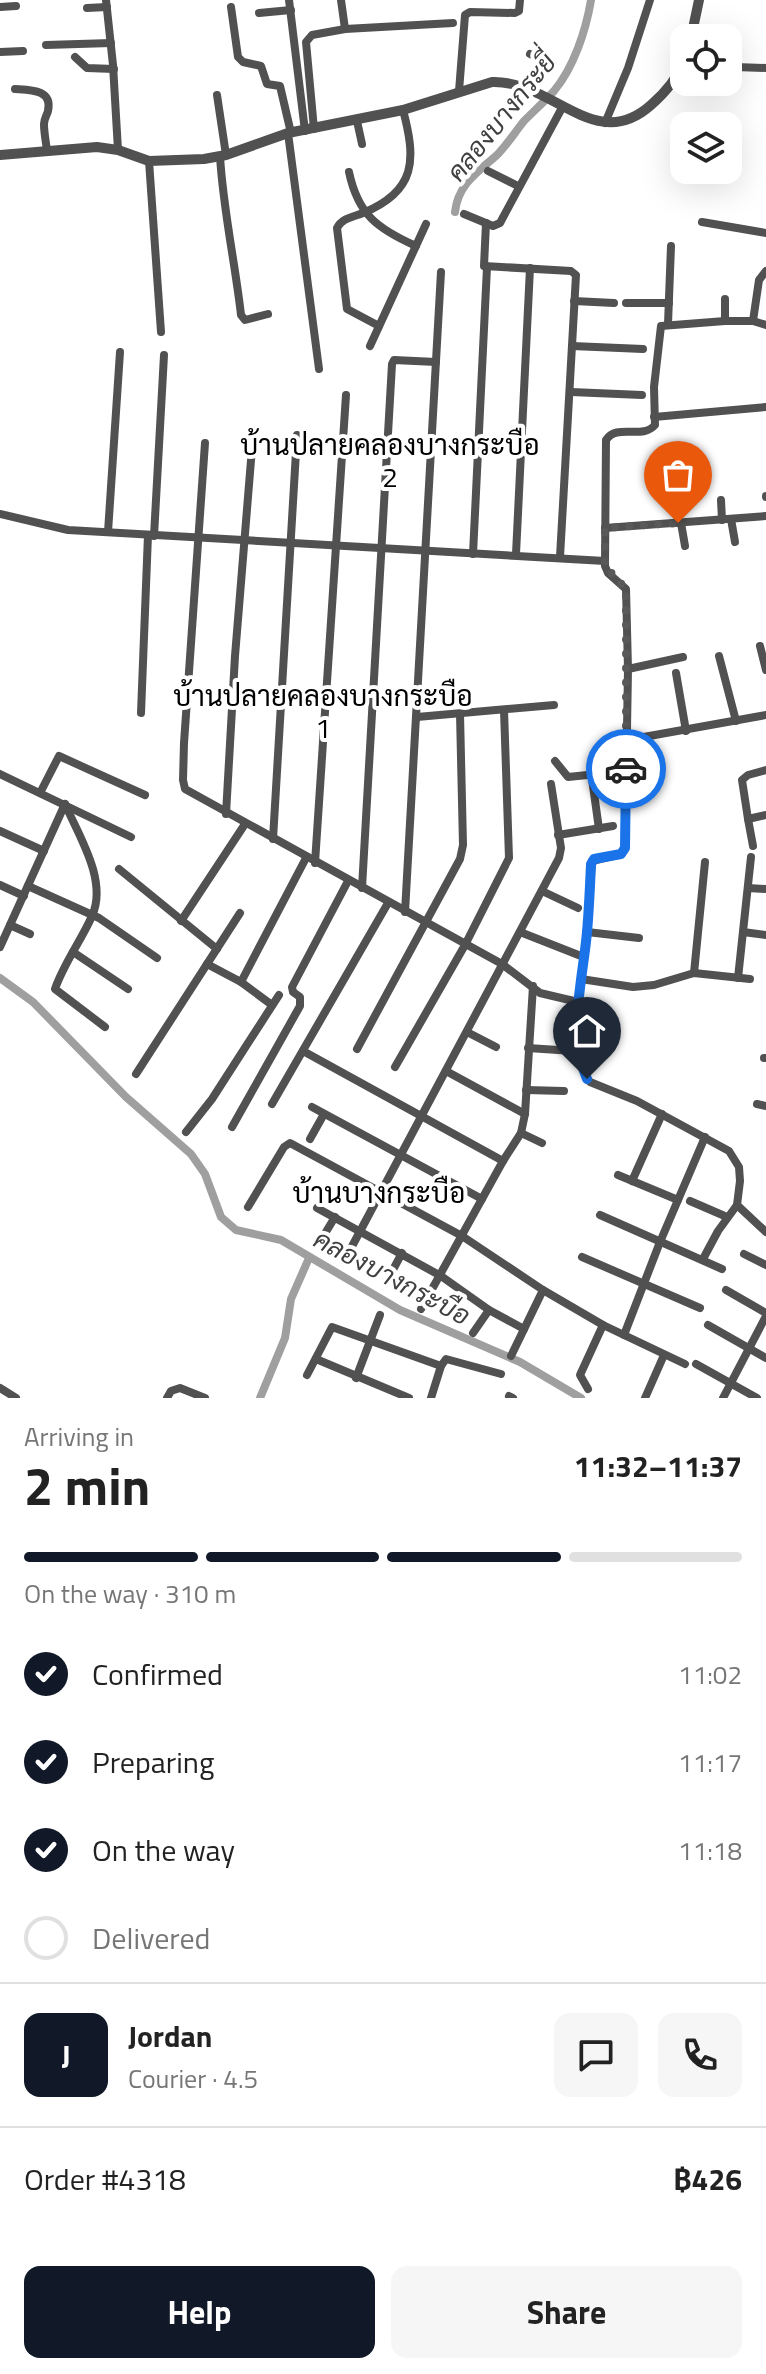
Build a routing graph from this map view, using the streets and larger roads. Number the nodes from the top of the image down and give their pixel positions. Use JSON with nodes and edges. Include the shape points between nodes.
{"nodes":[{"id":1,"x":341,"y":0,"type":"edge"},
{"id":2,"x":520,"y":0,"type":"edge"},
{"id":3,"x":650,"y":0,"type":"edge"},
{"id":4,"x":699,"y":0,"type":"edge"},
{"id":5,"x":106,"y":4,"type":"edge"},
{"id":6,"x":290,"y":5,"type":"edge"},
{"id":7,"x":16,"y":6,"type":"dead end"},
{"id":8,"x":0,"y":7,"type":"edge"},
{"id":9,"x":231,"y":7,"type":"dead end"},
{"id":10,"x":87,"y":8,"type":"dead end"},
{"id":11,"x":259,"y":13,"type":"dead end"},
{"id":12,"x":453,"y":23,"type":"dead end"},
{"id":13,"x":694,"y":24,"type":"edge"},
{"id":14,"x":345,"y":29,"type":"junction"},
{"id":15,"x":111,"y":43,"type":"junction"},
{"id":16,"x":46,"y":45,"type":"dead end"},
{"id":17,"x":23,"y":51,"type":"dead end"},
{"id":18,"x":0,"y":52,"type":"edge"},
{"id":19,"x":530,"y":54,"type":"dead end"},
{"id":20,"x":75,"y":57,"type":"dead end"},
{"id":21,"x":742,"y":67,"type":"edge"},
{"id":22,"x":766,"y":68,"type":"edge"},
{"id":23,"x":114,"y":69,"type":"junction"},
{"id":24,"x":670,"y":85,"type":"edge"},
{"id":25,"x":527,"y":88,"type":"junction"},
{"id":26,"x":15,"y":89,"type":"dead end"},
{"id":27,"x":459,"y":91,"type":"junction"},
{"id":28,"x":217,"y":95,"type":"dead end"},
{"id":29,"x":558,"y":104,"type":"junction"},
{"id":30,"x":403,"y":110,"type":"junction"},
{"id":31,"x":357,"y":121,"type":"junction"},
{"id":32,"x":605,"y":123,"type":"junction"},
{"id":33,"x":310,"y":130,"type":"junction"},
{"id":34,"x":289,"y":133,"type":"junction"},
{"id":35,"x":362,"y":144,"type":"dead end"},
{"id":36,"x":118,"y":150,"type":"junction"},
{"id":37,"x":47,"y":151,"type":"junction"},
{"id":38,"x":0,"y":155,"type":"edge"},
{"id":39,"x":223,"y":156,"type":"junction"},
{"id":40,"x":149,"y":161,"type":"junction"},
{"id":41,"x":488,"y":171,"type":"dead end"},
{"id":42,"x":349,"y":172,"type":"dead end"},
{"id":43,"x":518,"y":186,"type":"junction"},
{"id":44,"x":367,"y":211,"type":"junction"},
{"id":45,"x":464,"y":214,"type":"dead end"},
{"id":46,"x":702,"y":222,"type":"dead end"},
{"id":47,"x":486,"y":223,"type":"junction"},
{"id":48,"x":426,"y":224,"type":"dead end"},
{"id":49,"x":766,"y":233,"type":"edge"},
{"id":50,"x":416,"y":246,"type":"junction"},
{"id":51,"x":671,"y":246,"type":"dead end"},
{"id":52,"x":487,"y":267,"type":"junction"},
{"id":53,"x":530,"y":268,"type":"junction"},
{"id":54,"x":766,"y":271,"type":"edge"},
{"id":55,"x":441,"y":272,"type":"dead end"},
{"id":56,"x":725,"y":299,"type":"dead end"},
{"id":57,"x":574,"y":301,"type":"junction"},
{"id":58,"x":614,"y":303,"type":"dead end"},
{"id":59,"x":626,"y":303,"type":"dead end"},
{"id":60,"x":669,"y":303,"type":"junction"},
{"id":61,"x":268,"y":314,"type":"dead end"},
{"id":62,"x":725,"y":321,"type":"junction"},
{"id":63,"x":753,"y":321,"type":"junction"},
{"id":64,"x":668,"y":324,"type":"junction"},
{"id":65,"x":766,"y":325,"type":"edge"},
{"id":66,"x":379,"y":326,"type":"junction"},
{"id":67,"x":161,"y":332,"type":"dead end"},
{"id":68,"x":370,"y":346,"type":"dead end"},
{"id":69,"x":572,"y":346,"type":"junction"},
{"id":70,"x":643,"y":349,"type":"dead end"},
{"id":71,"x":120,"y":352,"type":"dead end"},
{"id":72,"x":164,"y":355,"type":"dead end"},
{"id":73,"x":436,"y":362,"type":"junction"},
{"id":74,"x":319,"y":369,"type":"dead end"},
{"id":75,"x":571,"y":392,"type":"junction"},
{"id":76,"x":346,"y":395,"type":"dead end"},
{"id":77,"x":642,"y":395,"type":"dead end"},
{"id":78,"x":766,"y":407,"type":"edge"},
{"id":79,"x":654,"y":417,"type":"junction"},
{"id":80,"x":297,"y":435,"type":"dead end"},
{"id":81,"x":205,"y":443,"type":"dead end"},
{"id":82,"x":252,"y":448,"type":"dead end"},
{"id":83,"x":721,"y":500,"type":"dead end"},
{"id":84,"x":677,"y":503,"type":"dead end"},
{"id":85,"x":0,"y":514,"type":"edge"},
{"id":86,"x":766,"y":516,"type":"edge"},
{"id":87,"x":727,"y":519,"type":"junction"},
{"id":88,"x":679,"y":523,"type":"junction"},
{"id":89,"x":605,"y":528,"type":"junction"},
{"id":90,"x":108,"y":532,"type":"junction"},
{"id":91,"x":151,"y":536,"type":"junction"},
{"id":92,"x":199,"y":538,"type":"junction"},
{"id":93,"x":245,"y":541,"type":"junction"},
{"id":94,"x":735,"y":542,"type":"dead end"},
{"id":95,"x":291,"y":545,"type":"junction"},
{"id":96,"x":336,"y":546,"type":"junction"},
{"id":97,"x":685,"y":546,"type":"dead end"},
{"id":98,"x":381,"y":549,"type":"junction"},
{"id":99,"x":426,"y":552,"type":"junction"},
{"id":100,"x":473,"y":554,"type":"junction"},
{"id":101,"x":516,"y":554,"type":"junction"},
{"id":102,"x":560,"y":557,"type":"junction"},
{"id":103,"x":605,"y":561,"type":"junction"},
{"id":104,"x":760,"y":646,"type":"dead end"},
{"id":105,"x":719,"y":656,"type":"dead end"},
{"id":106,"x":683,"y":657,"type":"dead end"},
{"id":107,"x":628,"y":669,"type":"junction"},
{"id":108,"x":766,"y":670,"type":"edge"},
{"id":109,"x":676,"y":673,"type":"dead end"},
{"id":110,"x":554,"y":705,"type":"dead end"},
{"id":111,"x":504,"y":710,"type":"junction"},
{"id":112,"x":141,"y":713,"type":"dead end"},
{"id":113,"x":460,"y":714,"type":"junction"},
{"id":114,"x":766,"y":715,"type":"edge"},
{"id":115,"x":417,"y":717,"type":"junction"},
{"id":116,"x":736,"y":721,"type":"junction"},
{"id":117,"x":686,"y":731,"type":"junction"},
{"id":118,"x":627,"y":740,"type":"junction"},
{"id":119,"x":555,"y":761,"type":"dead end"},
{"id":120,"x":766,"y":770,"type":"edge"},
{"id":121,"x":626,"y":771,"type":"junction"},
{"id":122,"x":0,"y":774,"type":"edge"},
{"id":123,"x":592,"y":779,"type":"dead end"},
{"id":124,"x":551,"y":784,"type":"dead end"},
{"id":125,"x":40,"y":793,"type":"junction"},
{"id":126,"x":145,"y":795,"type":"dead end"},
{"id":127,"x":65,"y":804,"type":"junction"},
{"id":128,"x":226,"y":814,"type":"junction"},
{"id":129,"x":766,"y":815,"type":"edge"},
{"id":130,"x":748,"y":819,"type":"junction"},
{"id":131,"x":245,"y":824,"type":"junction"},
{"id":132,"x":613,"y":826,"type":"dead end"},
{"id":133,"x":599,"y":829,"type":"junction"},
{"id":134,"x":0,"y":831,"type":"edge"},
{"id":135,"x":558,"y":835,"type":"junction"},
{"id":136,"x":131,"y":837,"type":"dead end"},
{"id":137,"x":273,"y":839,"type":"junction"},
{"id":138,"x":753,"y":846,"type":"dead end"},
{"id":139,"x":44,"y":851,"type":"junction"},
{"id":140,"x":751,"y":857,"type":"dead end"},
{"id":141,"x":310,"y":860,"type":"junction"},
{"id":142,"x":705,"y":862,"type":"dead end"},
{"id":143,"x":119,"y":869,"type":"dead end"},
{"id":144,"x":348,"y":881,"type":"junction"},
{"id":145,"x":0,"y":885,"type":"edge"},
{"id":146,"x":28,"y":886,"type":"junction"},
{"id":147,"x":362,"y":888,"type":"junction"},
{"id":148,"x":748,"y":888,"type":"junction"},
{"id":149,"x":766,"y":889,"type":"edge"},
{"id":150,"x":542,"y":891,"type":"junction"},
{"id":151,"x":24,"y":896,"type":"junction"},
{"id":152,"x":388,"y":903,"type":"junction"},
{"id":153,"x":578,"y":908,"type":"dead end"},
{"id":154,"x":405,"y":912,"type":"junction"},
{"id":155,"x":240,"y":913,"type":"dead end"},
{"id":156,"x":93,"y":916,"type":"junction"},
{"id":157,"x":181,"y":921,"type":"junction"},
{"id":158,"x":427,"y":924,"type":"junction"},
{"id":159,"x":10,"y":925,"type":"junction"},
{"id":160,"x":520,"y":932,"type":"junction"},
{"id":161,"x":587,"y":932,"type":"junction"},
{"id":162,"x":743,"y":932,"type":"junction"},
{"id":163,"x":30,"y":934,"type":"dead end"},
{"id":164,"x":766,"y":935,"type":"edge"},
{"id":165,"x":639,"y":938,"type":"dead end"},
{"id":166,"x":1,"y":941,"type":"edge"},
{"id":167,"x":465,"y":945,"type":"junction"},
{"id":168,"x":217,"y":949,"type":"junction"},
{"id":169,"x":73,"y":952,"type":"junction"},
{"id":170,"x":581,"y":956,"type":"dead end"},
{"id":171,"x":157,"y":958,"type":"dead end"},
{"id":172,"x":207,"y":964,"type":"junction"},
{"id":173,"x":502,"y":964,"type":"junction"},
{"id":174,"x":694,"y":973,"type":"junction"},
{"id":175,"x":738,"y":978,"type":"junction"},
{"id":176,"x":581,"y":979,"type":"junction"},
{"id":177,"x":750,"y":979,"type":"dead end"},
{"id":178,"x":241,"y":982,"type":"junction"},
{"id":179,"x":533,"y":986,"type":"junction"},
{"id":180,"x":128,"y":989,"type":"dead end"},
{"id":181,"x":279,"y":995,"type":"dead end"},
{"id":182,"x":578,"y":1002,"type":"junction"},
{"id":183,"x":272,"y":1005,"type":"junction"},
{"id":184,"x":105,"y":1027,"type":"dead end"},
{"id":185,"x":467,"y":1032,"type":"junction"},
{"id":186,"x":496,"y":1047,"type":"dead end"},
{"id":187,"x":528,"y":1048,"type":"junction"},
{"id":188,"x":357,"y":1049,"type":"dead end"},
{"id":189,"x":303,"y":1051,"type":"junction"},
{"id":190,"x":573,"y":1051,"type":"dead end"},
{"id":191,"x":395,"y":1067,"type":"dead end"},
{"id":192,"x":446,"y":1071,"type":"junction"},
{"id":193,"x":136,"y":1074,"type":"dead end"},
{"id":194,"x":526,"y":1090,"type":"junction"},
{"id":195,"x":564,"y":1091,"type":"dead end"},
{"id":196,"x":272,"y":1104,"type":"dead end"},
{"id":197,"x":312,"y":1107,"type":"dead end"},
{"id":198,"x":324,"y":1114,"type":"junction"},
{"id":199,"x":525,"y":1114,"type":"junction"},
{"id":200,"x":662,"y":1114,"type":"junction"},
{"id":201,"x":421,"y":1117,"type":"junction"},
{"id":202,"x":232,"y":1127,"type":"dead end"},
{"id":203,"x":186,"y":1132,"type":"dead end"},
{"id":204,"x":521,"y":1133,"type":"junction"},
{"id":205,"x":705,"y":1137,"type":"junction"},
{"id":206,"x":310,"y":1139,"type":"dead end"},
{"id":207,"x":542,"y":1143,"type":"dead end"},
{"id":208,"x":402,"y":1155,"type":"junction"},
{"id":209,"x":503,"y":1161,"type":"junction"},
{"id":210,"x":618,"y":1175,"type":"dead end"},
{"id":211,"x":632,"y":1181,"type":"junction"},
{"id":212,"x":382,"y":1193,"type":"junction"},
{"id":213,"x":482,"y":1199,"type":"junction"},
{"id":214,"x":678,"y":1200,"type":"junction"},
{"id":215,"x":690,"y":1201,"type":"dead end"},
{"id":216,"x":737,"y":1205,"type":"junction"},
{"id":217,"x":248,"y":1207,"type":"dead end"},
{"id":218,"x":317,"y":1208,"type":"dead end"},
{"id":219,"x":600,"y":1215,"type":"dead end"},
{"id":220,"x":335,"y":1217,"type":"junction"},
{"id":221,"x":727,"y":1217,"type":"junction"},
{"id":222,"x":362,"y":1231,"type":"junction"},
{"id":223,"x":766,"y":1232,"type":"edge"},
{"id":224,"x":462,"y":1236,"type":"junction"},
{"id":225,"x":321,"y":1240,"type":"dead end"},
{"id":226,"x":660,"y":1242,"type":"junction"},
{"id":227,"x":349,"y":1252,"type":"dead end"},
{"id":228,"x":402,"y":1253,"type":"junction"},
{"id":229,"x":744,"y":1254,"type":"dead end"},
{"id":230,"x":582,"y":1257,"type":"dead end"},
{"id":231,"x":703,"y":1259,"type":"junction"},
{"id":232,"x":766,"y":1265,"type":"edge"},
{"id":233,"x":722,"y":1269,"type":"dead end"},
{"id":234,"x":441,"y":1276,"type":"junction"},
{"id":235,"x":388,"y":1279,"type":"dead end"},
{"id":236,"x":643,"y":1284,"type":"junction"},
{"id":237,"x":543,"y":1290,"type":"junction"},
{"id":238,"x":726,"y":1290,"type":"dead end"},
{"id":239,"x":700,"y":1308,"type":"dead end"},
{"id":240,"x":421,"y":1309,"type":"dead end"},
{"id":241,"x":489,"y":1310,"type":"junction"},
{"id":242,"x":766,"y":1314,"type":"edge"},
{"id":243,"x":380,"y":1315,"type":"dead end"},
{"id":244,"x":603,"y":1325,"type":"junction"},
{"id":245,"x":708,"y":1325,"type":"dead end"},
{"id":246,"x":524,"y":1329,"type":"junction"},
{"id":247,"x":473,"y":1333,"type":"dead end"},
{"id":248,"x":624,"y":1335,"type":"junction"},
{"id":249,"x":370,"y":1342,"type":"junction"},
{"id":250,"x":749,"y":1349,"type":"junction"},
{"id":251,"x":664,"y":1355,"type":"junction"},
{"id":252,"x":511,"y":1356,"type":"dead end"},
{"id":253,"x":766,"y":1358,"type":"edge"},
{"id":254,"x":316,"y":1359,"type":"junction"},
{"id":255,"x":685,"y":1364,"type":"dead end"},
{"id":256,"x":696,"y":1364,"type":"dead end"},
{"id":257,"x":441,"y":1366,"type":"junction"},
{"id":258,"x":501,"y":1374,"type":"dead end"},
{"id":259,"x":307,"y":1375,"type":"dead end"},
{"id":260,"x":356,"y":1378,"type":"junction"},
{"id":261,"x":732,"y":1384,"type":"junction"},
{"id":262,"x":0,"y":1388,"type":"edge"},
{"id":263,"x":588,"y":1389,"type":"dead end"},
{"id":264,"x":16,"y":1398,"type":"edge"},
{"id":265,"x":167,"y":1398,"type":"edge"},
{"id":266,"x":205,"y":1398,"type":"edge"},
{"id":267,"x":409,"y":1398,"type":"edge"},
{"id":268,"x":431,"y":1398,"type":"edge"},
{"id":269,"x":645,"y":1398,"type":"edge"},
{"id":270,"x":723,"y":1398,"type":"edge"},
{"id":271,"x":757,"y":1398,"type":"edge"}],
"edges":[{"from":1,"to":14,"type":"street"},
{"from":2,"to":27,"type":"street","via":[[515,13],[465,15]]},
{"from":3,"to":32,"type":"street"},
{"from":4,"to":13,"type":"street"},
{"from":5,"to":10,"type":"street"},
{"from":5,"to":15,"type":"street"},
{"from":6,"to":11,"type":"street"},
{"from":6,"to":33,"type":"street"},
{"from":7,"to":8,"type":"street"},
{"from":9,"to":34,"type":"street","via":[[238,57],[261,66],[267,84],[280,86]]},
{"from":12,"to":14,"type":"street"},
{"from":14,"to":33,"type":"street","via":[[312,35],[306,42]]},
{"from":15,"to":16,"type":"street"},
{"from":15,"to":23,"type":"street"},
{"from":17,"to":18,"type":"street"},
{"from":19,"to":25,"type":"street","via":[[543,64]]},
{"from":20,"to":23,"type":"street","via":[[87,68]]},
{"from":21,"to":22,"type":"street"},
{"from":23,"to":36,"type":"street"},
{"from":24,"to":32,"type":"street","via":[[647,109],[626,121]]},
{"from":25,"to":27,"type":"street","via":[[492,82]]},
{"from":25,"to":29,"type":"street"},
{"from":26,"to":37,"type":"street","via":[[44,94]]},
{"from":27,"to":30,"type":"street"},
{"from":28,"to":39,"type":"street"},
{"from":29,"to":32,"type":"street"},
{"from":29,"to":43,"type":"street"},
{"from":30,"to":31,"type":"street"},
{"from":30,"to":44,"type":"street","via":[[412,152],[405,179],[391,197]]},
{"from":31,"to":33,"type":"street"},
{"from":31,"to":35,"type":"street"},
{"from":33,"to":34,"type":"street"},
{"from":34,"to":39,"type":"street"},
{"from":34,"to":74,"type":"street"},
{"from":36,"to":37,"type":"street"},
{"from":36,"to":40,"type":"street"},
{"from":37,"to":38,"type":"street"},
{"from":39,"to":40,"type":"street"},
{"from":39,"to":61,"type":"street","via":[[241,315],[245,320]]},
{"from":40,"to":67,"type":"street"},
{"from":41,"to":43,"type":"street"},
{"from":42,"to":44,"type":"street","via":[[356,197]]},
{"from":43,"to":47,"type":"street","via":[[500,223]]},
{"from":44,"to":50,"type":"street","via":[[381,229]]},
{"from":44,"to":66,"type":"street","via":[[342,220],[337,228],[344,304]]},
{"from":45,"to":47,"type":"street"},
{"from":46,"to":49,"type":"street"},
{"from":47,"to":52,"type":"street"},
{"from":48,"to":50,"type":"street"},
{"from":50,"to":66,"type":"street"},
{"from":51,"to":60,"type":"street"},
{"from":52,"to":53,"type":"street"},
{"from":52,"to":100,"type":"street"},
{"from":53,"to":57,"type":"street","via":[[575,272]]},
{"from":53,"to":101,"type":"street"},
{"from":54,"to":63,"type":"street","via":[[759,280]]},
{"from":55,"to":73,"type":"street"},
{"from":56,"to":62,"type":"street"},
{"from":57,"to":58,"type":"street"},
{"from":57,"to":69,"type":"street"},
{"from":59,"to":60,"type":"street"},
{"from":60,"to":64,"type":"street"},
{"from":62,"to":63,"type":"street"},
{"from":62,"to":64,"type":"street"},
{"from":63,"to":65,"type":"street"},
{"from":64,"to":79,"type":"street","via":[[659,328]]},
{"from":66,"to":68,"type":"street"},
{"from":69,"to":70,"type":"street"},
{"from":69,"to":75,"type":"street"},
{"from":71,"to":90,"type":"street"},
{"from":72,"to":91,"type":"street"},
{"from":73,"to":98,"type":"street","via":[[394,360]]},
{"from":73,"to":99,"type":"street"},
{"from":75,"to":77,"type":"street"},
{"from":75,"to":102,"type":"street"},
{"from":76,"to":96,"type":"street"},
{"from":78,"to":79,"type":"street"},
{"from":79,"to":89,"type":"street","via":[[652,430],[615,432],[606,440]]},
{"from":80,"to":95,"type":"street"},
{"from":81,"to":92,"type":"street"},
{"from":82,"to":93,"type":"street"},
{"from":83,"to":87,"type":"street"},
{"from":84,"to":88,"type":"street"},
{"from":85,"to":90,"type":"street","via":[[60,529]]},
{"from":86,"to":87,"type":"street"},
{"from":87,"to":88,"type":"street"},
{"from":87,"to":94,"type":"street"},
{"from":88,"to":89,"type":"street"},
{"from":88,"to":97,"type":"street"},
{"from":89,"to":103,"type":"street"},
{"from":90,"to":91,"type":"street"},
{"from":91,"to":92,"type":"street"},
{"from":91,"to":112,"type":"street"},
{"from":92,"to":93,"type":"street"},
{"from":92,"to":128,"type":"street","via":[[183,780],[190,794]]},
{"from":93,"to":95,"type":"street"},
{"from":93,"to":128,"type":"street"},
{"from":95,"to":96,"type":"street"},
{"from":95,"to":137,"type":"street"},
{"from":96,"to":98,"type":"street"},
{"from":96,"to":141,"type":"street"},
{"from":98,"to":99,"type":"street"},
{"from":98,"to":147,"type":"street"},
{"from":99,"to":100,"type":"street"},
{"from":99,"to":115,"type":"street"},
{"from":100,"to":101,"type":"street"},
{"from":101,"to":102,"type":"street"},
{"from":102,"to":103,"type":"street"},
{"from":103,"to":107,"type":"street","via":[[608,573],[626,589]]},
{"from":104,"to":108,"type":"street"},
{"from":105,"to":116,"type":"street"},
{"from":106,"to":107,"type":"street"},
{"from":107,"to":118,"type":"street"},
{"from":109,"to":117,"type":"street"},
{"from":110,"to":111,"type":"street"},
{"from":111,"to":113,"type":"street"},
{"from":111,"to":167,"type":"street","via":[[510,850]]},
{"from":113,"to":115,"type":"street"},
{"from":113,"to":158,"type":"street","via":[[463,851]]},
{"from":114,"to":116,"type":"street"},
{"from":115,"to":154,"type":"street"},
{"from":116,"to":117,"type":"street"},
{"from":117,"to":118,"type":"street"},
{"from":118,"to":121,"type":"street"},
{"from":119,"to":121,"type":"street","via":[[568,777]]},
{"from":120,"to":130,"type":"street","via":[[742,780]]},
{"from":121,"to":161,"type":"street","via":[[625,848],[621,854],[592,861]]},
{"from":122,"to":125,"type":"street"},
{"from":123,"to":133,"type":"street"},
{"from":124,"to":135,"type":"street"},
{"from":125,"to":126,"type":"street","via":[[59,756]]},
{"from":125,"to":127,"type":"street"},
{"from":127,"to":136,"type":"street"},
{"from":127,"to":139,"type":"street"},
{"from":127,"to":156,"type":"street","via":[[92,868],[97,898]]},
{"from":128,"to":131,"type":"street"},
{"from":129,"to":130,"type":"street"},
{"from":130,"to":138,"type":"street"},
{"from":131,"to":137,"type":"street"},
{"from":131,"to":157,"type":"street"},
{"from":132,"to":133,"type":"street"},
{"from":133,"to":135,"type":"street"},
{"from":134,"to":139,"type":"street"},
{"from":135,"to":150,"type":"street","via":[[559,858]]},
{"from":137,"to":141,"type":"street"},
{"from":139,"to":146,"type":"street"},
{"from":140,"to":148,"type":"street"},
{"from":141,"to":144,"type":"street"},
{"from":141,"to":178,"type":"street"},
{"from":142,"to":174,"type":"street"},
{"from":143,"to":157,"type":"street"},
{"from":144,"to":147,"type":"street"},
{"from":144,"to":202,"type":"street","via":[[292,987],[300,1006]]},
{"from":145,"to":151,"type":"street"},
{"from":146,"to":151,"type":"street"},
{"from":146,"to":156,"type":"street"},
{"from":147,"to":152,"type":"street"},
{"from":148,"to":149,"type":"street"},
{"from":148,"to":162,"type":"street"},
{"from":150,"to":153,"type":"street"},
{"from":150,"to":160,"type":"street"},
{"from":151,"to":159,"type":"street"},
{"from":152,"to":154,"type":"street"},
{"from":152,"to":189,"type":"street"},
{"from":154,"to":158,"type":"street"},
{"from":155,"to":168,"type":"street"},
{"from":156,"to":169,"type":"street"},
{"from":156,"to":171,"type":"street"},
{"from":157,"to":168,"type":"street"},
{"from":158,"to":167,"type":"street"},
{"from":158,"to":188,"type":"street"},
{"from":159,"to":163,"type":"street"},
{"from":159,"to":166,"type":"street"},
{"from":160,"to":170,"type":"street"},
{"from":160,"to":173,"type":"street"},
{"from":161,"to":165,"type":"street"},
{"from":161,"to":176,"type":"street"},
{"from":162,"to":164,"type":"street"},
{"from":162,"to":175,"type":"street"},
{"from":167,"to":173,"type":"street"},
{"from":167,"to":191,"type":"street"},
{"from":168,"to":172,"type":"street"},
{"from":169,"to":180,"type":"street"},
{"from":169,"to":184,"type":"street","via":[[55,989]]},
{"from":172,"to":178,"type":"street"},
{"from":172,"to":193,"type":"street"},
{"from":173,"to":179,"type":"street"},
{"from":173,"to":185,"type":"street"},
{"from":174,"to":175,"type":"street"},
{"from":174,"to":176,"type":"street","via":[[633,987]]},
{"from":175,"to":177,"type":"street"},
{"from":176,"to":182,"type":"street"},
{"from":178,"to":183,"type":"street"},
{"from":179,"to":182,"type":"street","via":[[540,993]]},
{"from":179,"to":187,"type":"street"},
{"from":181,"to":183,"type":"street"},
{"from":182,"to":200,"type":"street","via":[[578,1044],[587,1079]]},
{"from":183,"to":203,"type":"street"},
{"from":185,"to":186,"type":"street"},
{"from":185,"to":192,"type":"street"},
{"from":187,"to":190,"type":"street"},
{"from":187,"to":194,"type":"street"},
{"from":189,"to":196,"type":"street"},
{"from":189,"to":201,"type":"street"},
{"from":192,"to":199,"type":"street"},
{"from":192,"to":201,"type":"street"},
{"from":194,"to":195,"type":"street"},
{"from":194,"to":199,"type":"street"},
{"from":197,"to":198,"type":"street"},
{"from":198,"to":206,"type":"street"},
{"from":198,"to":208,"type":"street"},
{"from":199,"to":204,"type":"street"},
{"from":200,"to":205,"type":"street"},
{"from":200,"to":211,"type":"street"},
{"from":201,"to":208,"type":"street"},
{"from":201,"to":209,"type":"street"},
{"from":204,"to":207,"type":"street"},
{"from":204,"to":209,"type":"street"},
{"from":205,"to":214,"type":"street"},
{"from":205,"to":216,"type":"street","via":[[729,1151],[739,1167]]},
{"from":208,"to":212,"type":"street"},
{"from":208,"to":213,"type":"street"},
{"from":209,"to":213,"type":"street"},
{"from":210,"to":211,"type":"street"},
{"from":211,"to":214,"type":"street"},
{"from":212,"to":217,"type":"street","via":[[287,1143]]},
{"from":212,"to":222,"type":"street"},
{"from":212,"to":224,"type":"street"},
{"from":213,"to":224,"type":"street"},
{"from":214,"to":226,"type":"street"},
{"from":215,"to":221,"type":"street"},
{"from":216,"to":221,"type":"street"},
{"from":216,"to":223,"type":"street"},
{"from":218,"to":220,"type":"street"},
{"from":219,"to":226,"type":"street"},
{"from":220,"to":222,"type":"street"},
{"from":220,"to":225,"type":"street"},
{"from":221,"to":231,"type":"street"},
{"from":222,"to":227,"type":"street"},
{"from":222,"to":228,"type":"street"},
{"from":224,"to":234,"type":"street"},
{"from":224,"to":237,"type":"street"},
{"from":226,"to":231,"type":"street"},
{"from":226,"to":236,"type":"street"},
{"from":228,"to":234,"type":"street"},
{"from":228,"to":235,"type":"street"},
{"from":229,"to":232,"type":"street"},
{"from":230,"to":236,"type":"street"},
{"from":231,"to":233,"type":"street"},
{"from":234,"to":240,"type":"street"},
{"from":234,"to":241,"type":"street"},
{"from":236,"to":239,"type":"street"},
{"from":236,"to":248,"type":"street"},
{"from":237,"to":244,"type":"street"},
{"from":237,"to":246,"type":"street"},
{"from":238,"to":242,"type":"street"},
{"from":241,"to":246,"type":"street"},
{"from":241,"to":247,"type":"street"},
{"from":242,"to":250,"type":"street"},
{"from":243,"to":249,"type":"street"},
{"from":244,"to":248,"type":"street"},
{"from":244,"to":263,"type":"street","via":[[580,1375]]},
{"from":245,"to":250,"type":"street"},
{"from":246,"to":252,"type":"street"},
{"from":248,"to":251,"type":"street"},
{"from":249,"to":254,"type":"street","via":[[332,1327]]},
{"from":249,"to":257,"type":"street"},
{"from":249,"to":260,"type":"street"},
{"from":250,"to":253,"type":"street"},
{"from":250,"to":261,"type":"street"},
{"from":251,"to":255,"type":"street"},
{"from":251,"to":269,"type":"street"},
{"from":254,"to":259,"type":"street"},
{"from":254,"to":260,"type":"street"},
{"from":256,"to":261,"type":"street"},
{"from":257,"to":258,"type":"street","via":[[446,1359]]},
{"from":257,"to":268,"type":"street"},
{"from":260,"to":267,"type":"street"},
{"from":261,"to":270,"type":"street"},
{"from":261,"to":271,"type":"street"},
{"from":262,"to":264,"type":"street"},
{"from":265,"to":266,"type":"street","via":[[180,1388]]}]}
